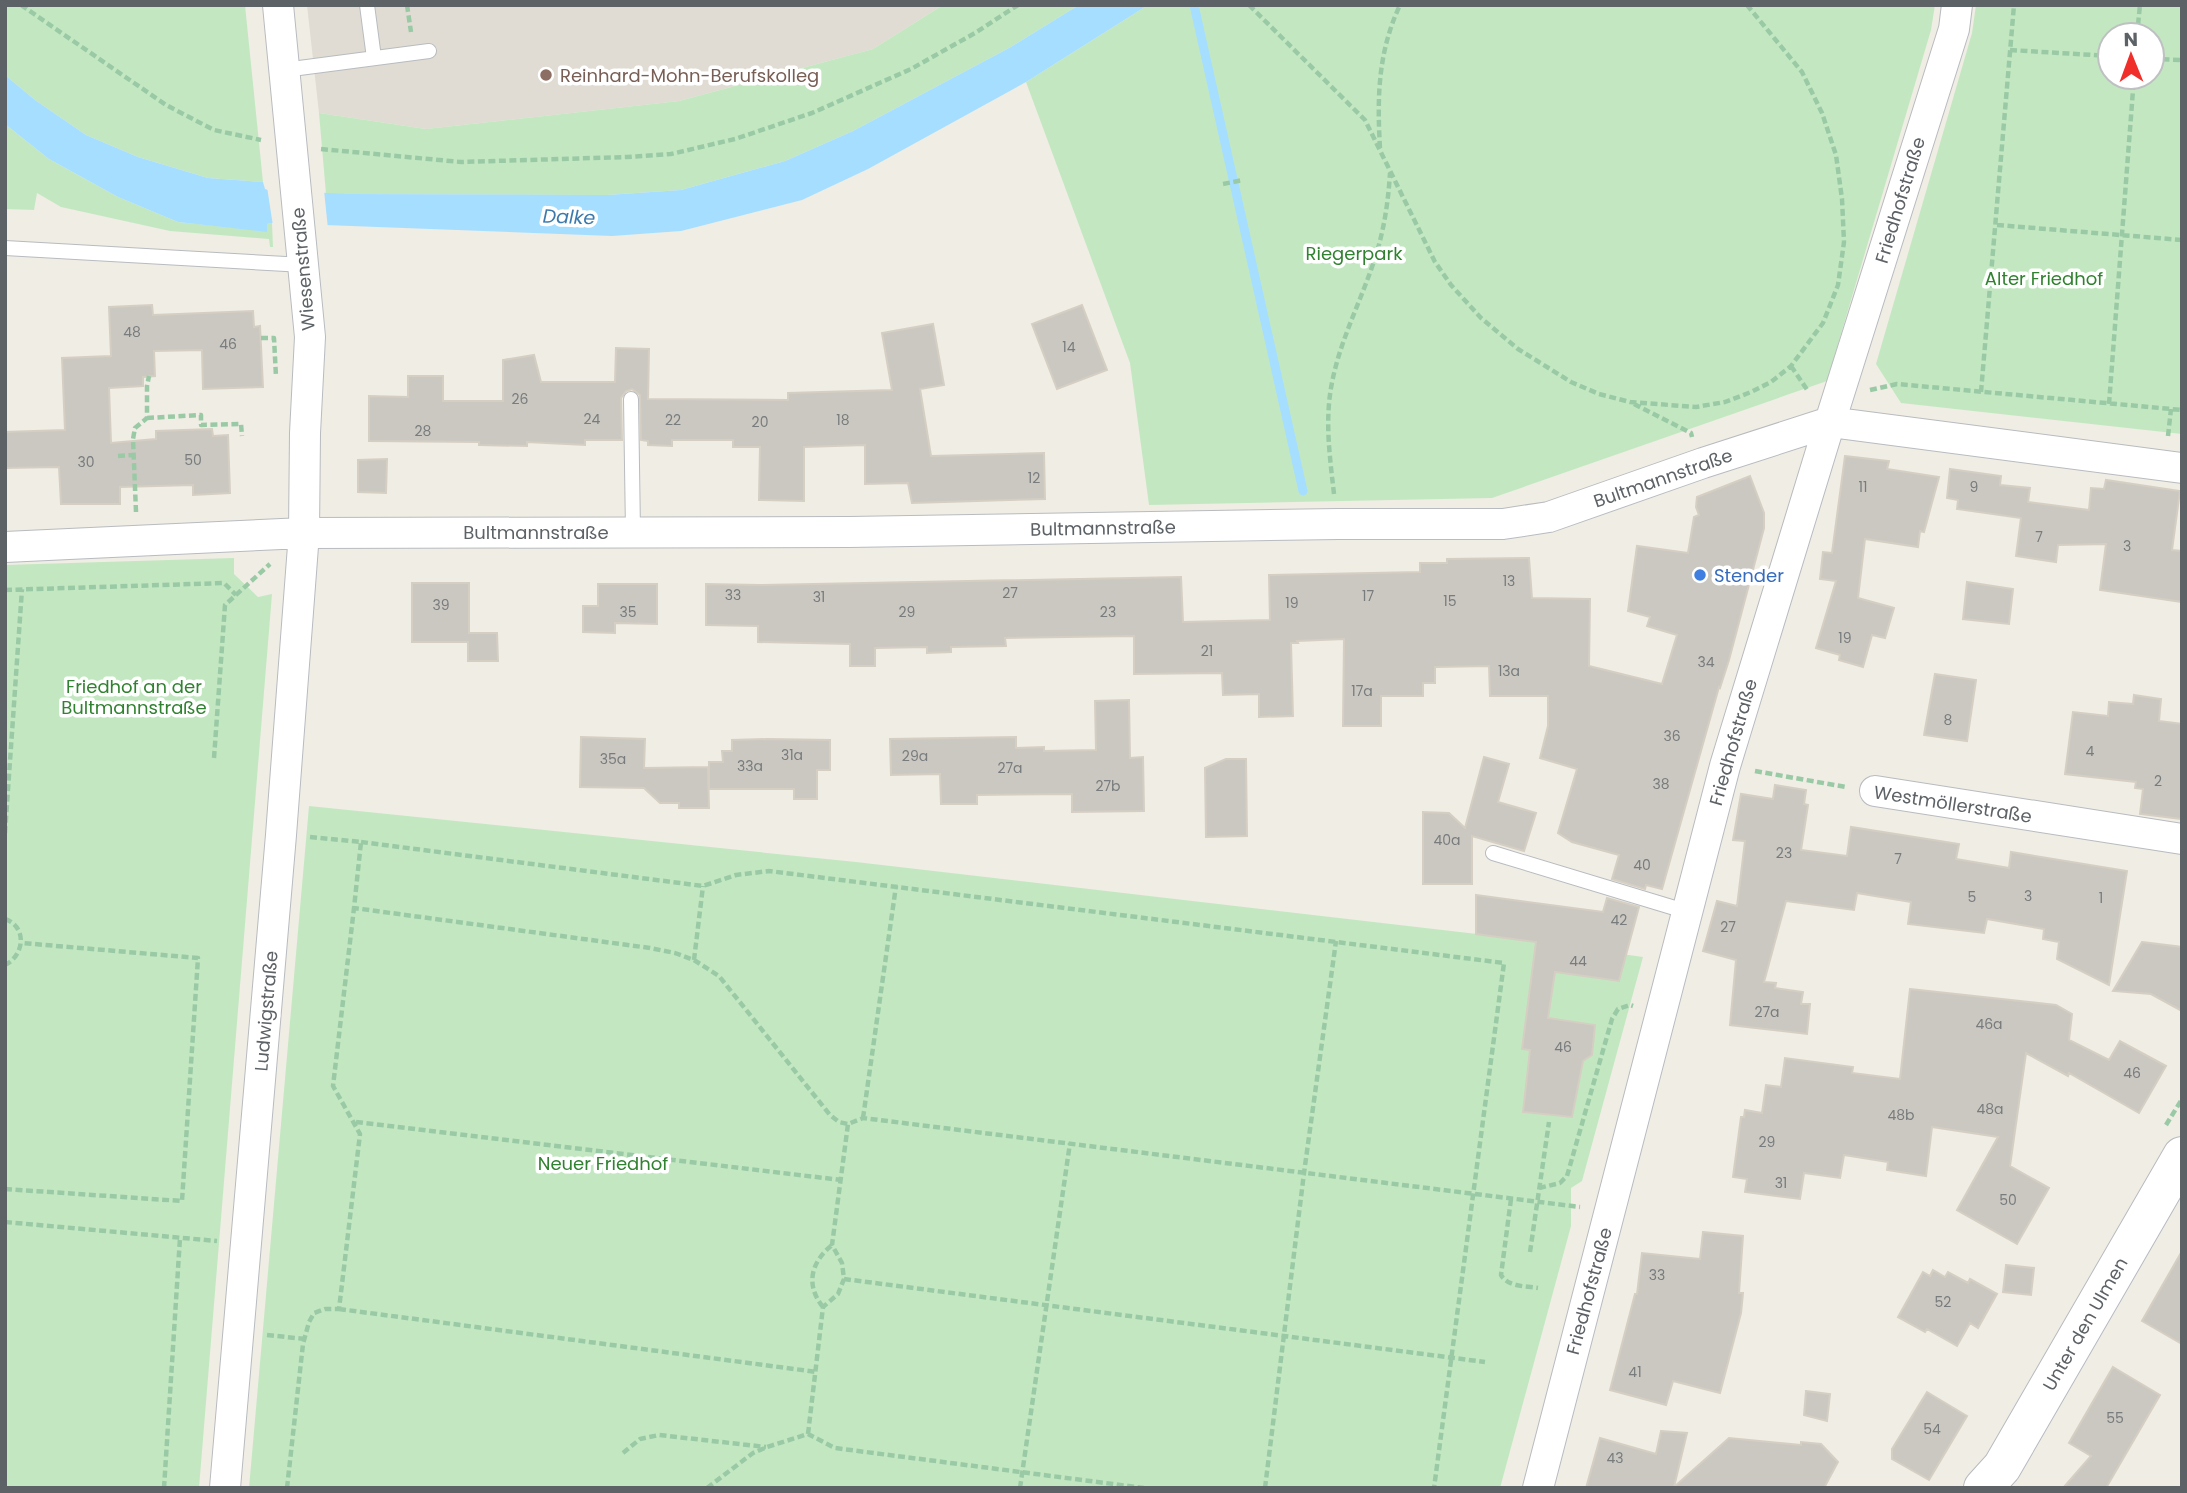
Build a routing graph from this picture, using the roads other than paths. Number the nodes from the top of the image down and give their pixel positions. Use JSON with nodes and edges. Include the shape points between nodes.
{"nodes":[{"id":1,"x":278,"y":5,"type":"edge"},
{"id":2,"x":367,"y":5,"type":"edge"},
{"id":3,"x":1957,"y":5,"type":"edge"},
{"id":4,"x":429,"y":51,"type":"dead end"},
{"id":5,"x":374,"y":58,"type":"junction"},
{"id":6,"x":284,"y":69,"type":"junction"},
{"id":7,"x":5,"y":248,"type":"edge"},
{"id":8,"x":304,"y":265,"type":"junction"},
{"id":9,"x":631,"y":399,"type":"dead end"},
{"id":10,"x":1834,"y":410,"type":"junction"},
{"id":11,"x":2182,"y":468,"type":"edge"},
{"id":12,"x":633,"y":532,"type":"junction"},
{"id":13,"x":304,"y":533,"type":"junction"},
{"id":14,"x":5,"y":547,"type":"edge"},
{"id":15,"x":1875,"y":792,"type":"road end"},
{"id":16,"x":2182,"y":839,"type":"edge"},
{"id":17,"x":1493,"y":853,"type":"dead end"},
{"id":18,"x":1688,"y":912,"type":"junction"},
{"id":19,"x":2182,"y":1156,"type":"edge"},
{"id":20,"x":225,"y":1488,"type":"edge"},
{"id":21,"x":1538,"y":1488,"type":"edge"},
{"id":22,"x":1983,"y":1488,"type":"edge"}],
"edges":[{"from":1,"to":6,"type":"street","name":"Wiesenstraße"},
{"from":2,"to":5,"type":"lane"},
{"from":3,"to":10,"type":"street","name":"Friedhofstraße","via":[[1954,29]]},
{"from":4,"to":5,"type":"lane"},
{"from":5,"to":6,"type":"lane"},
{"from":6,"to":8,"type":"street","name":"Wiesenstraße"},
{"from":7,"to":8,"type":"lane"},
{"from":8,"to":13,"type":"street","name":"Wiesenstraße","via":[[310,337]]},
{"from":9,"to":12,"type":"lane"},
{"from":10,"to":11,"type":"street","name":"Bultmannstraße"},
{"from":10,"to":12,"type":"street","name":"Bultmannstraße","via":[[1703,463],[1549,517],[1503,524]]},
{"from":10,"to":18,"type":"street","name":"Friedhofstraße","via":[[1725,766]]},
{"from":12,"to":13,"type":"street","name":"Bultmannstraße"},
{"from":13,"to":14,"type":"street","name":"Bultmannstraße"},
{"from":13,"to":20,"type":"street","name":"Ludwigstraße"},
{"from":15,"to":16,"type":"street","name":"Westmöllerstraße"},
{"from":17,"to":18,"type":"lane"},
{"from":18,"to":21,"type":"street","name":"Friedhofstraße"},
{"from":19,"to":22,"type":"main road","name":"Unter den Ulmen","via":[[2002,1467]]}]}
